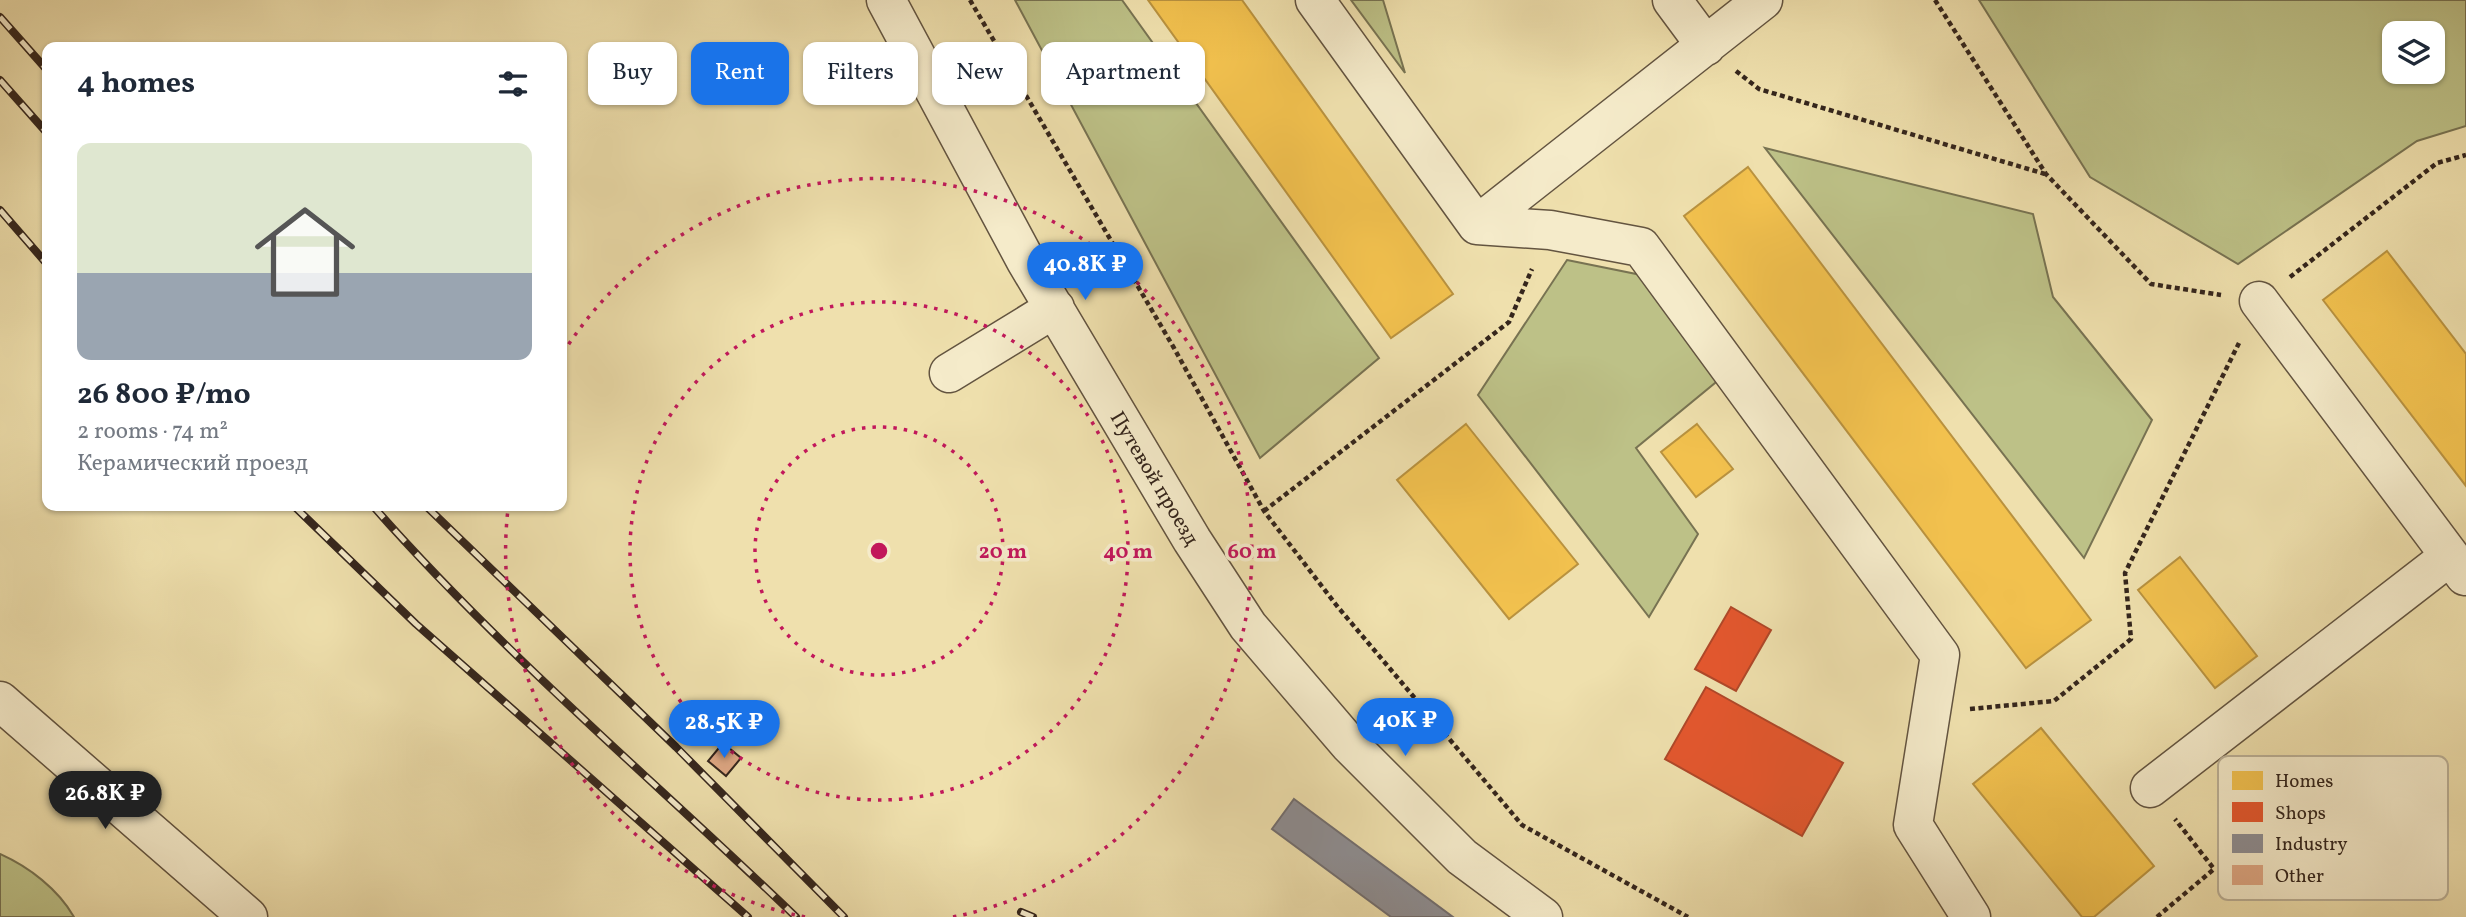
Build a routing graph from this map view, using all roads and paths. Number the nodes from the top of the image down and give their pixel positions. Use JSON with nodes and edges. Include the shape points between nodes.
{"nodes":[{"id":1,"x":886,"y":0,"type":"edge"},
{"id":2,"x":970,"y":0,"type":"edge"},
{"id":3,"x":1315,"y":0,"type":"edge"},
{"id":4,"x":1672,"y":0,"type":"edge"},
{"id":5,"x":1763,"y":0,"type":"edge"},
{"id":6,"x":1935,"y":0,"type":"edge"},
{"id":7,"x":1706,"y":46,"type":"junction"},
{"id":8,"x":2466,"y":155,"type":"edge"},
{"id":9,"x":2046,"y":174,"type":"junction"},
{"id":10,"x":1477,"y":225,"type":"junction"},
{"id":11,"x":1549,"y":230,"type":"junction"},
{"id":12,"x":2259,"y":302,"type":"junction"},
{"id":13,"x":1055,"y":309,"type":"junction"},
{"id":14,"x":949,"y":373,"type":"dead end"},
{"id":15,"x":1264,"y":511,"type":"junction"},
{"id":16,"x":2458,"y":567,"type":"edge"},
{"id":17,"x":0,"y":701,"type":"edge"},
{"id":18,"x":1931,"y":714,"type":"junction"},
{"id":19,"x":2150,"y":788,"type":"joint"},
{"id":20,"x":248,"y":917,"type":"edge"},
{"id":21,"x":1543,"y":917,"type":"edge"},
{"id":22,"x":1688,"y":917,"type":"edge"},
{"id":23,"x":1971,"y":917,"type":"edge"},
{"id":24,"x":2157,"y":917,"type":"edge"}],
"edges":[{"from":1,"to":13,"type":"street","name":"Путевой проезд"},
{"from":2,"to":15,"type":"path"},
{"from":3,"to":10,"type":"street"},
{"from":4,"to":7,"type":"street"},
{"from":5,"to":7,"type":"street"},
{"from":6,"to":9,"type":"path"},
{"from":7,"to":9,"type":"path","via":[[1759,89]]},
{"from":7,"to":10,"type":"street"},
{"from":8,"to":12,"type":"path","via":[[2437,163]]},
{"from":9,"to":12,"type":"path","via":[[2151,284]]},
{"from":10,"to":11,"type":"street"},
{"from":11,"to":15,"type":"path","via":[[1509,322]]},
{"from":11,"to":18,"type":"street","via":[[1641,247],[1940,655]]},
{"from":12,"to":16,"type":"street"},
{"from":12,"to":18,"type":"path","via":[[2124,573],[2131,639],[2054,701]]},
{"from":13,"to":14,"type":"street"},
{"from":13,"to":21,"type":"street","name":"Путевой проезд","via":[[1248,626],[1349,744],[1462,857]]},
{"from":15,"to":22,"type":"path","via":[[1337,606],[1522,825]]},
{"from":16,"to":19,"type":"street"},
{"from":17,"to":20,"type":"street"},
{"from":18,"to":23,"type":"street","via":[[1913,825]]},
{"from":19,"to":24,"type":"path","via":[[2214,869]]}]}
